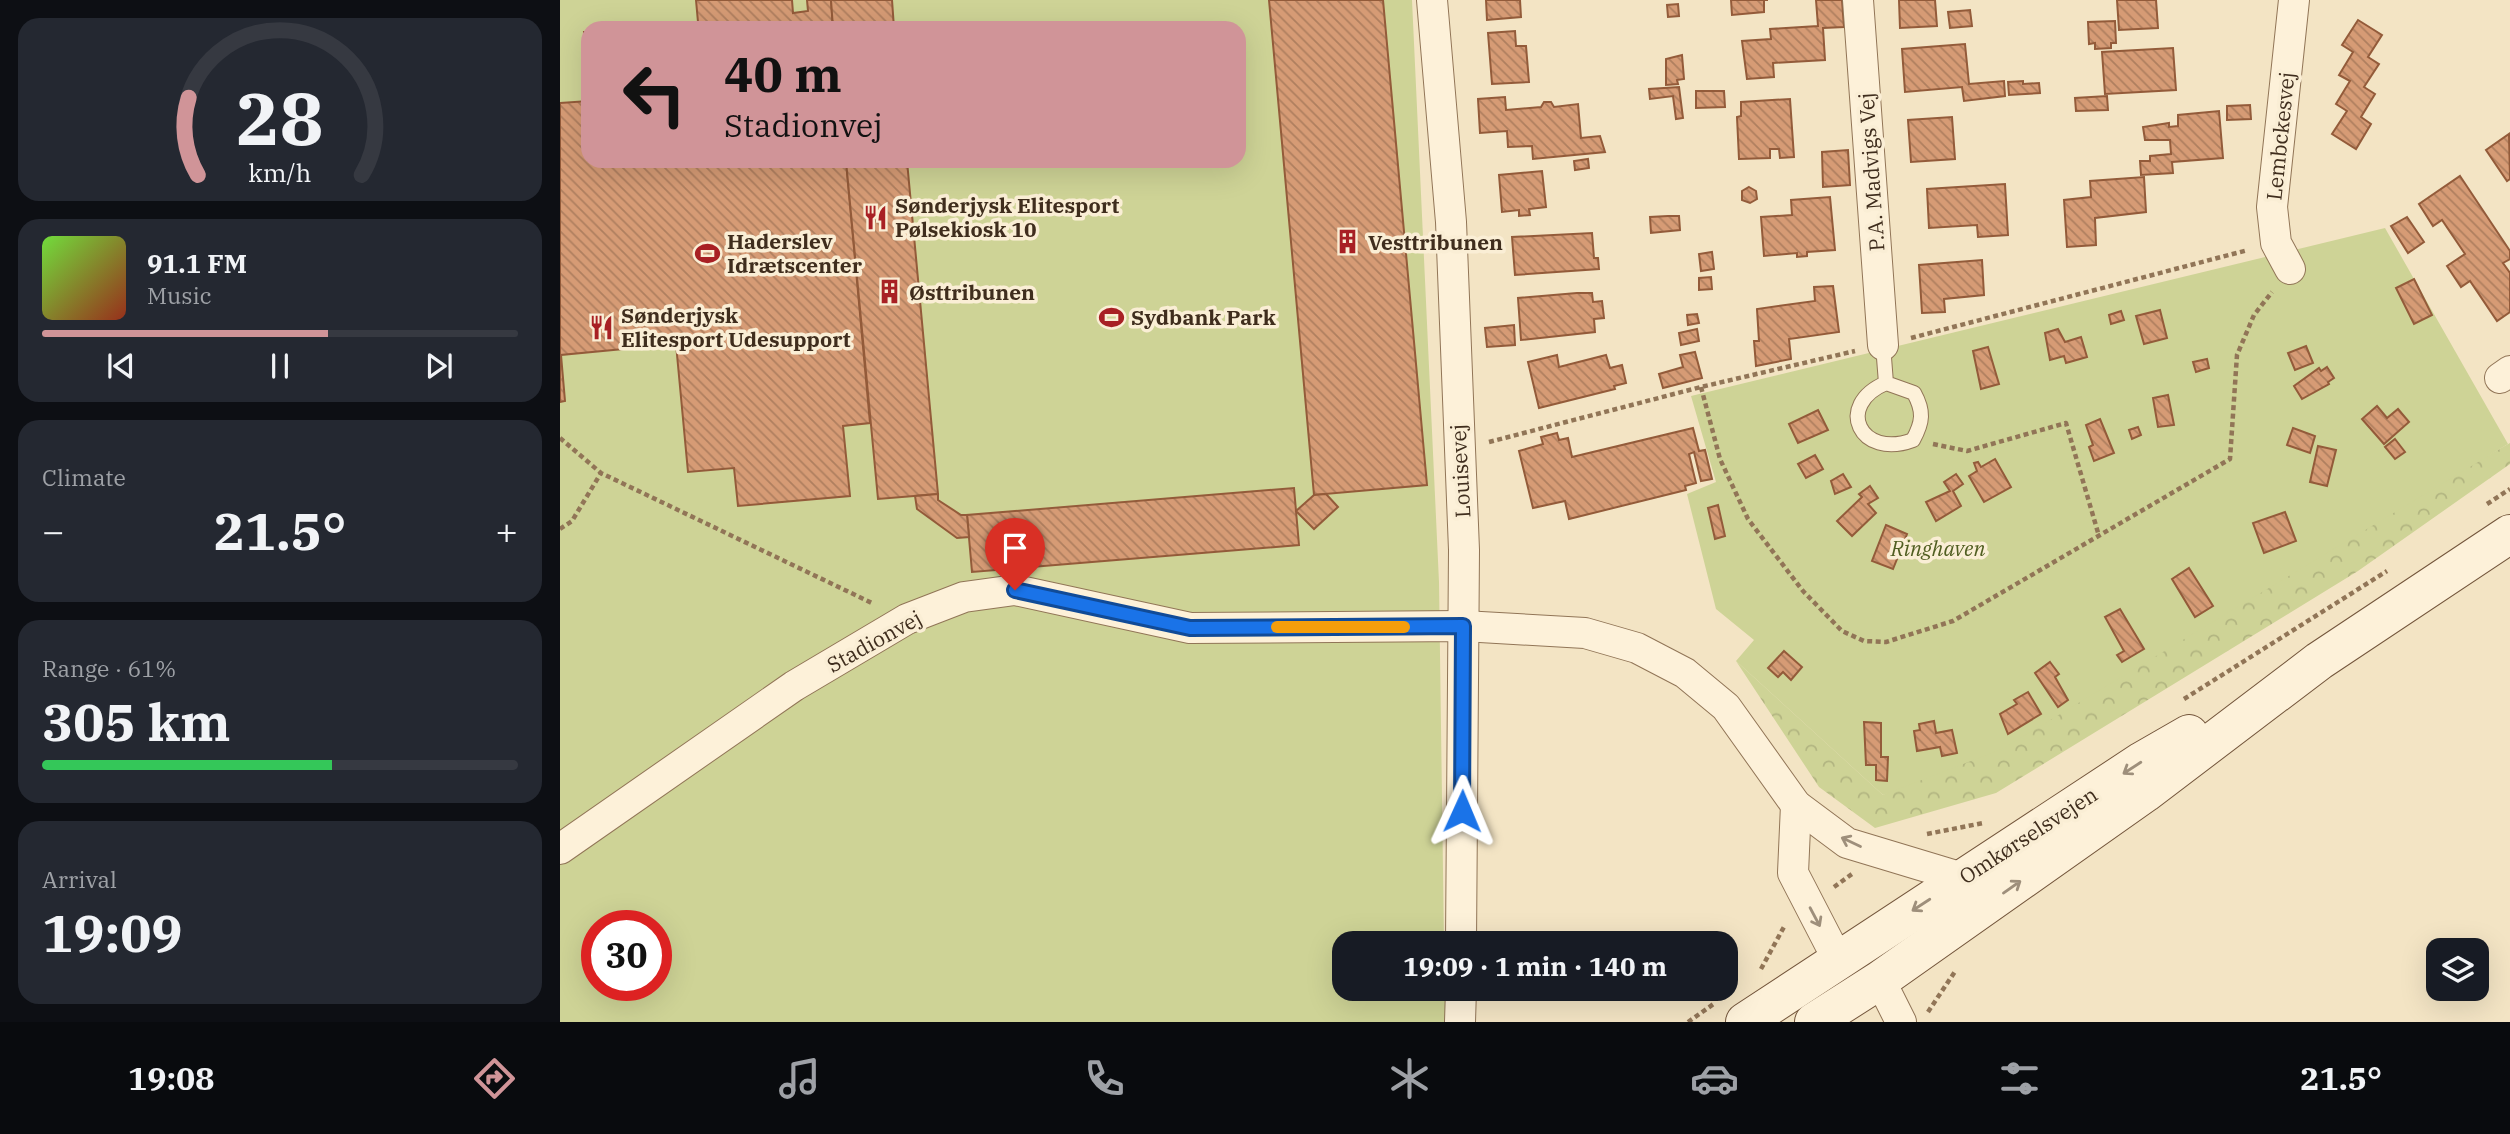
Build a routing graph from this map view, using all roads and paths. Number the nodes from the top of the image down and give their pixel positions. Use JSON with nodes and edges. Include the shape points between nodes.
{"nodes":[{"id":1,"x":1432,"y":0,"type":"edge"},
{"id":2,"x":1858,"y":0,"type":"edge"},
{"id":3,"x":2294,"y":0,"type":"edge"},
{"id":4,"x":2290,"y":269,"type":"joint"},
{"id":5,"x":1883,"y":345,"type":"joint"},
{"id":6,"x":1886,"y":383,"type":"junction"},
{"id":7,"x":1701,"y":387,"type":"dead end"},
{"id":8,"x":560,"y":438,"type":"edge"},
{"id":9,"x":1913,"y":440,"type":"junction"},
{"id":10,"x":601,"y":473,"type":"junction"},
{"id":11,"x":560,"y":529,"type":"edge"},
{"id":12,"x":2510,"y":534,"type":"edge"},
{"id":13,"x":2099,"y":536,"type":"junction"},
{"id":14,"x":907,"y":620,"type":"junction"},
{"id":15,"x":1463,"y":626,"type":"junction"},
{"id":16,"x":2319,"y":661,"type":"junction"},
{"id":17,"x":1796,"y":805,"type":"junction"},
{"id":18,"x":560,"y":849,"type":"edge"},
{"id":19,"x":1963,"y":878,"type":"junction"},
{"id":20,"x":1461,"y":931,"type":"edge"},
{"id":21,"x":1838,"y":960,"type":"junction"},
{"id":22,"x":1880,"y":980,"type":"junction"},
{"id":23,"x":1461,"y":1001,"type":"edge"},
{"id":24,"x":1460,"y":1022,"type":"edge"},
{"id":25,"x":1745,"y":1022,"type":"edge"},
{"id":26,"x":1814,"y":1022,"type":"edge"},
{"id":27,"x":1901,"y":1022,"type":"edge"}],
"edges":[{"from":1,"to":15,"type":"street","name":"Louisevej","via":[[1451,222]]},
{"from":2,"to":5,"type":"street","name":"P.A. Madvigs Vej"},
{"from":3,"to":4,"type":"street","name":"Lembckesvej","via":[[2272,207],[2276,243]]},
{"from":4,"to":13,"type":"path","via":[[2254,316],[2237,355],[2230,459]]},
{"from":5,"to":6,"type":"lane"},
{"from":6,"to":9,"type":"lane","via":[[1914,393],[1921,407],[1921,424]]},
{"from":6,"to":9,"type":"lane","via":[[1862,399],[1857,413],[1862,432],[1879,445],[1897,446]]},
{"from":7,"to":13,"type":"path","via":[[1720,459],[1748,519],[1803,591],[1842,631],[1864,641],[1886,642],[1953,621]]},
{"from":8,"to":10,"type":"path"},
{"from":9,"to":13,"type":"path","via":[[1966,451],[2066,423]]},
{"from":10,"to":11,"type":"path","via":[[572,521]]},
{"from":10,"to":14,"type":"path"},
{"from":12,"to":16,"type":"main road","name":"Omkørselsvejen"},
{"from":14,"to":15,"type":"street","name":"Stadionvej","via":[[964,597],[1015,590],[1190,628]]},
{"from":14,"to":18,"type":"street","name":"Stadionvej","via":[[794,686]]},
{"from":15,"to":17,"type":"street","name":"Stadionvej","via":[[1585,633],[1637,648],[1685,673],[1726,707]]},
{"from":15,"to":20,"type":"street","name":"Louisevej"},
{"from":16,"to":19,"type":"main road","name":"Omkørselsvejen","one_way":true,"via":[[2142,761]]},
{"from":22,"to":16,"type":"main road","name":"Omkørselsvejen","one_way":true,"via":[[2145,793]]},
{"from":19,"to":17,"type":"street","name":"Stadionvej","one_way":true,"via":[[1847,843]]},
{"from":17,"to":21,"type":"street","one_way":true,"via":[[1793,873]]},
{"from":19,"to":21,"type":"main road","name":"Omkørselsvejen","one_way":true},
{"from":21,"to":25,"type":"main road","name":"Omkørselsvejen"},
{"from":22,"to":26,"type":"main road","name":"Omkørselsvejen"},
{"from":22,"to":27,"type":"street"},
{"from":23,"to":24,"type":"street"}]}
